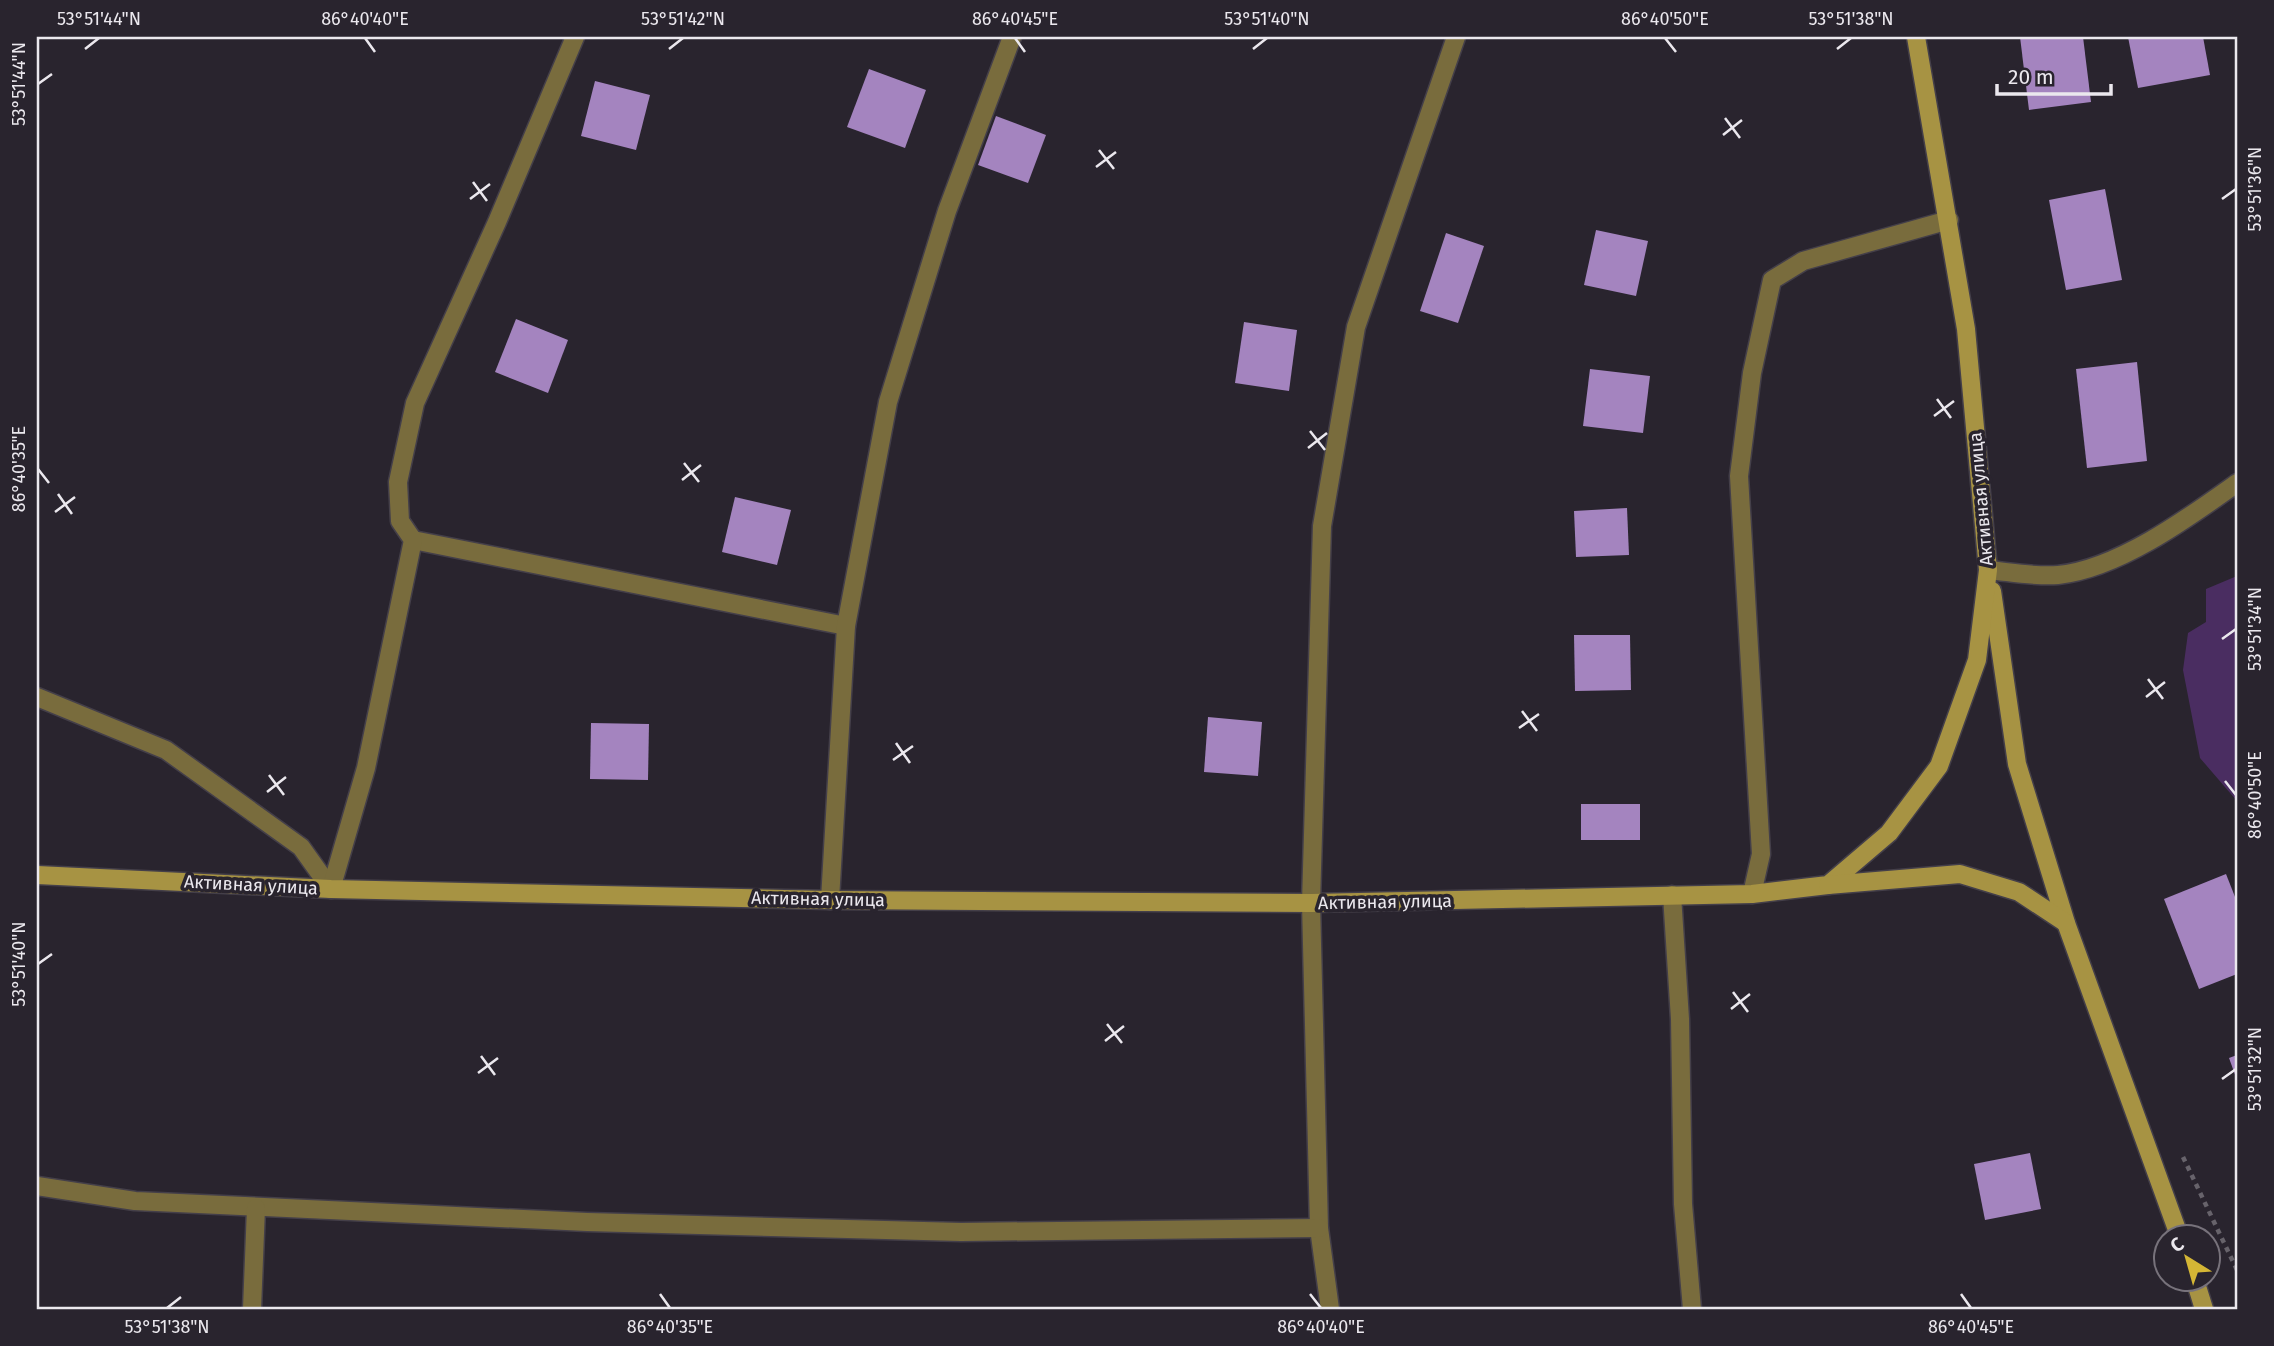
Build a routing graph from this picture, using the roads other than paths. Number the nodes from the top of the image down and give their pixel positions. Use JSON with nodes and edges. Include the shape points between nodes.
{"nodes":[{"id":1,"x":575,"y":37,"type":"edge"},
{"id":2,"x":1012,"y":37,"type":"edge"},
{"id":3,"x":1456,"y":37,"type":"edge"},
{"id":4,"x":1916,"y":37,"type":"edge"},
{"id":5,"x":1949,"y":220,"type":"junction"},
{"id":6,"x":2237,"y":483,"type":"edge"},
{"id":7,"x":413,"y":540,"type":"junction"},
{"id":8,"x":1988,"y":570,"type":"junction"},
{"id":9,"x":846,"y":626,"type":"junction"},
{"id":10,"x":37,"y":697,"type":"edge"},
{"id":11,"x":37,"y":875,"type":"edge"},
{"id":12,"x":1828,"y":885,"type":"junction"},
{"id":13,"x":331,"y":889,"type":"junction"},
{"id":14,"x":1752,"y":894,"type":"junction"},
{"id":15,"x":1672,"y":895,"type":"junction"},
{"id":16,"x":830,"y":900,"type":"junction"},
{"id":17,"x":1311,"y":903,"type":"junction"},
{"id":18,"x":2066,"y":923,"type":"junction"},
{"id":19,"x":37,"y":1186,"type":"edge"},
{"id":20,"x":256,"y":1208,"type":"junction"},
{"id":21,"x":2175,"y":1224,"type":"edge"},
{"id":22,"x":1319,"y":1228,"type":"junction"},
{"id":23,"x":252,"y":1309,"type":"edge"},
{"id":24,"x":1330,"y":1309,"type":"edge"},
{"id":25,"x":1692,"y":1309,"type":"edge"}],
"edges":[{"from":1,"to":7,"type":"street","via":[[415,403],[398,482],[400,521]]},
{"from":2,"to":9,"type":"street","via":[[947,211],[888,402]]},
{"from":3,"to":17,"type":"street","via":[[1356,327],[1322,526]]},
{"from":4,"to":5,"type":"main road","name":"Активная улица"},
{"from":5,"to":8,"type":"main road","name":"Активная улица","via":[[1966,329]]},
{"from":5,"to":14,"type":"street","via":[[1803,261],[1772,280],[1752,373],[1739,476],[1761,854]]},
{"from":6,"to":8,"type":"street","via":[[2180,523],[2104,564],[2057,575]]},
{"from":7,"to":9,"type":"street"},
{"from":7,"to":13,"type":"street","via":[[366,768]]},
{"from":8,"to":12,"type":"main road","name":"Активная улица","via":[[1977,660],[1939,766],[1889,833]]},
{"from":8,"to":18,"type":"main road","via":[[2017,764]]},
{"from":9,"to":16,"type":"street"},
{"from":10,"to":13,"type":"street","via":[[166,750],[301,847]]},
{"from":11,"to":13,"type":"main road","name":"Активная улица"},
{"from":12,"to":14,"type":"main road","name":"Активная улица"},
{"from":12,"to":18,"type":"main road","via":[[1960,874],[2019,892]]},
{"from":13,"to":16,"type":"main road","name":"Активная улица"},
{"from":14,"to":15,"type":"main road","name":"Активная улица"},
{"from":15,"to":17,"type":"main road","name":"Активная улица"},
{"from":15,"to":25,"type":"street","via":[[1680,1020],[1683,1204]]},
{"from":16,"to":17,"type":"main road","name":"Активная улица"},
{"from":17,"to":22,"type":"street"},
{"from":18,"to":21,"type":"main road"},
{"from":19,"to":20,"type":"street","via":[[135,1201]]},
{"from":20,"to":22,"type":"street","via":[[961,1231]]},
{"from":20,"to":23,"type":"street"},
{"from":22,"to":24,"type":"street"}]}
